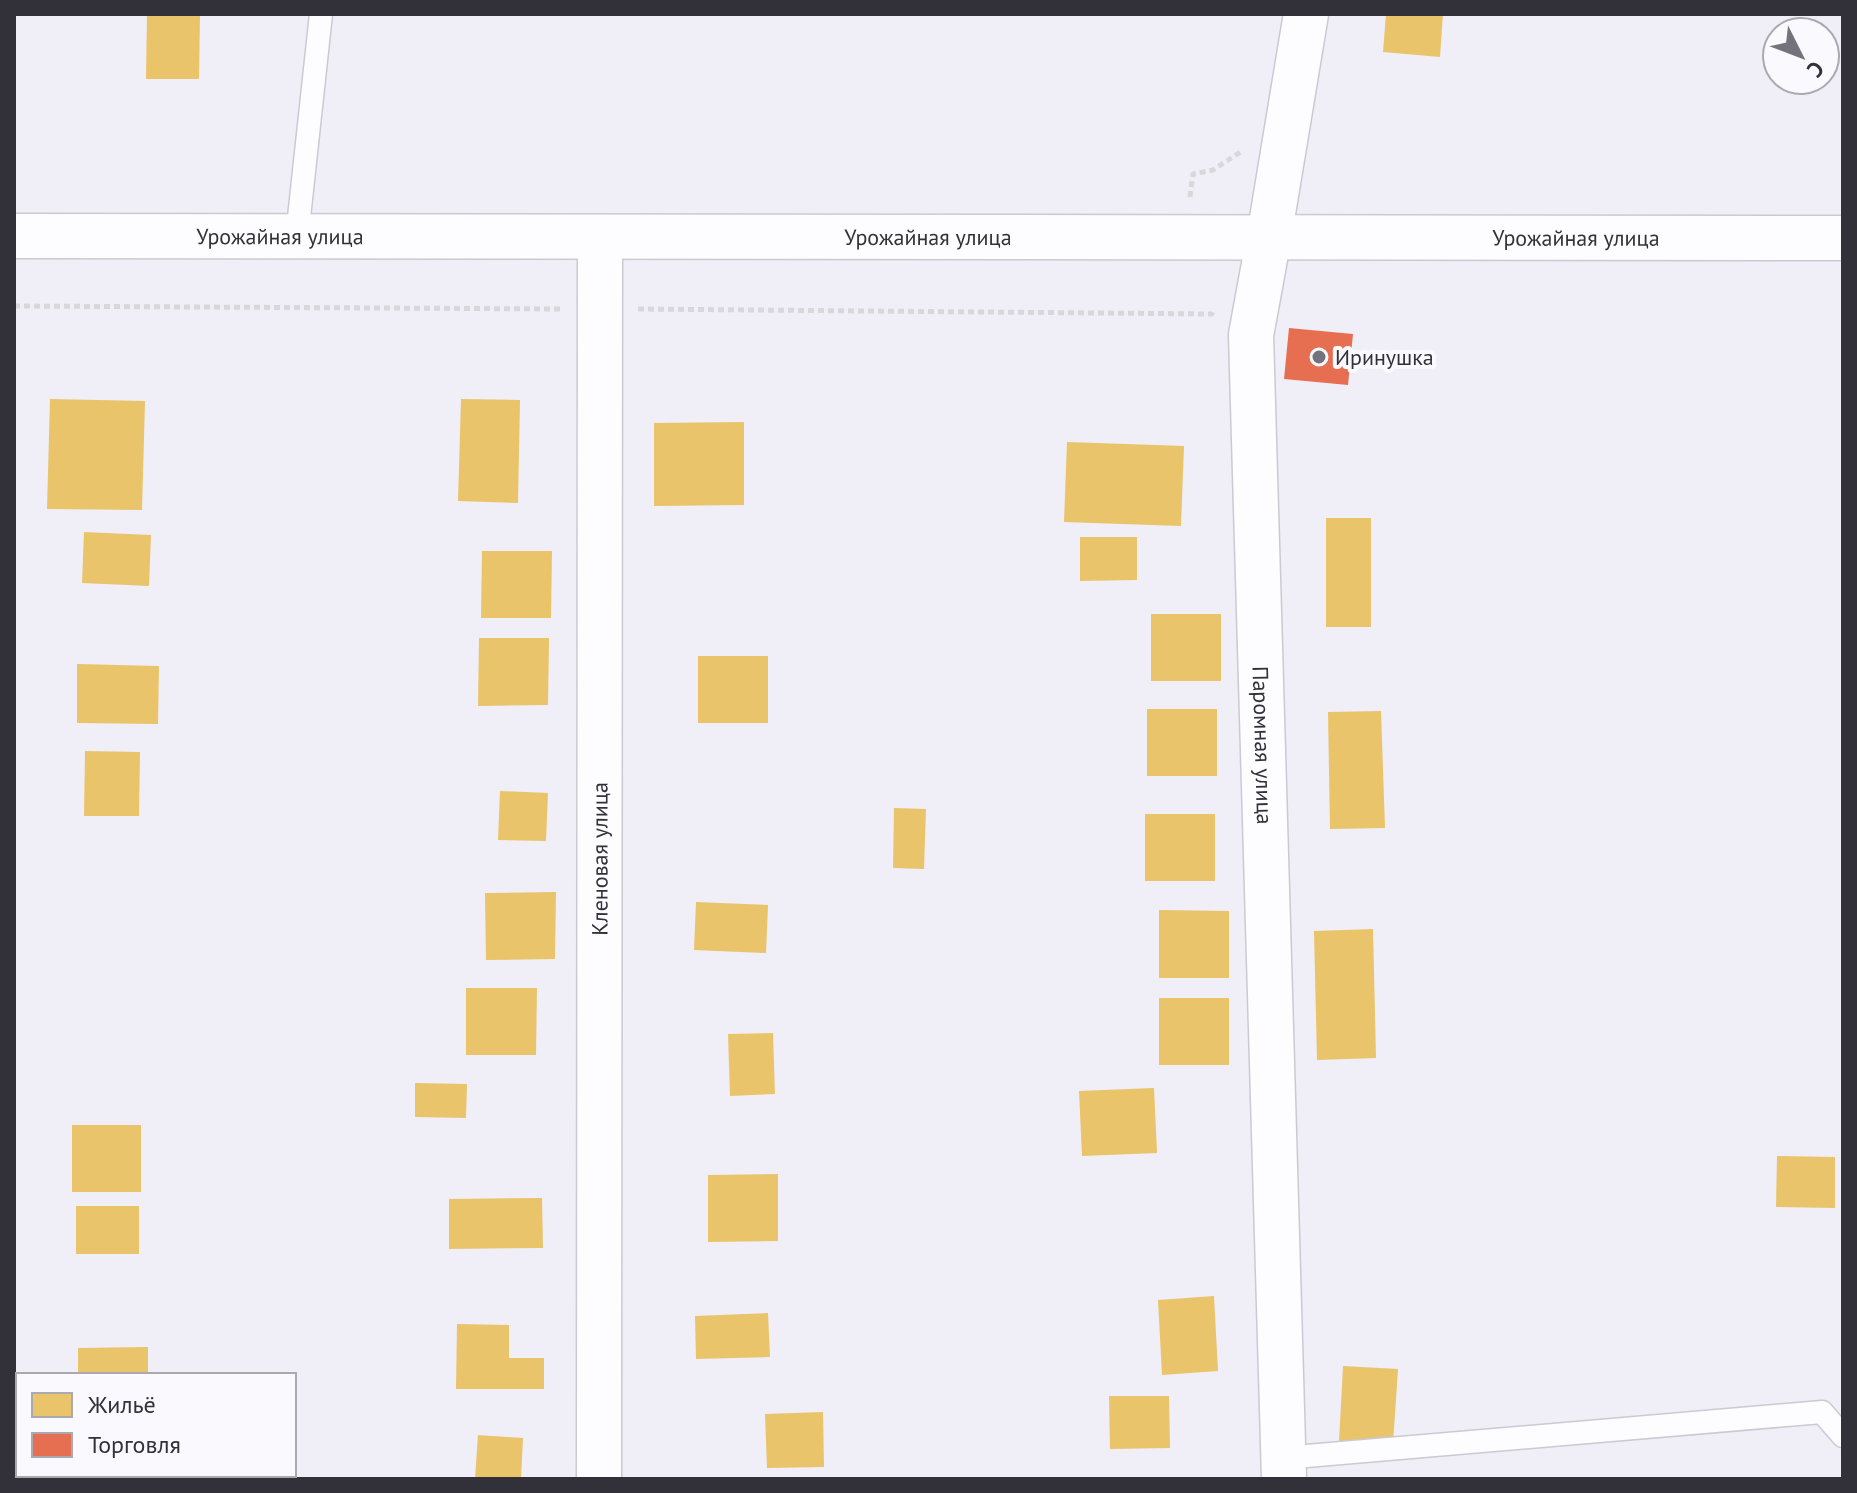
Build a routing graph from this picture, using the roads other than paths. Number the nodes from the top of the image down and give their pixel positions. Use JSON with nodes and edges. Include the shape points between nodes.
{"nodes":[{"id":1,"x":321,"y":14,"type":"edge"},
{"id":2,"x":1306,"y":14,"type":"edge"},
{"id":3,"x":14,"y":236,"type":"edge"},
{"id":4,"x":297,"y":236,"type":"junction"},
{"id":5,"x":600,"y":237,"type":"junction"},
{"id":6,"x":1269,"y":237,"type":"junction"},
{"id":7,"x":1843,"y":238,"type":"edge"},
{"id":8,"x":1843,"y":1436,"type":"edge"},
{"id":9,"x":1284,"y":1468,"type":"edge"},
{"id":10,"x":599,"y":1479,"type":"edge"}],
"edges":[{"from":1,"to":4,"type":"lane"},
{"from":2,"to":6,"type":"street","name":"Паромная улица"},
{"from":3,"to":4,"type":"street","name":"Урожайная улица"},
{"from":4,"to":5,"type":"street","name":"Урожайная улица"},
{"from":5,"to":6,"type":"street","name":"Урожайная улица"},
{"from":5,"to":10,"type":"street","name":"Кленовая улица"},
{"from":6,"to":7,"type":"street","name":"Урожайная улица"},
{"from":6,"to":9,"type":"street","name":"Паромная улица","via":[[1251,335]]},
{"from":8,"to":9,"type":"lane","via":[[1822,1412]]}]}
